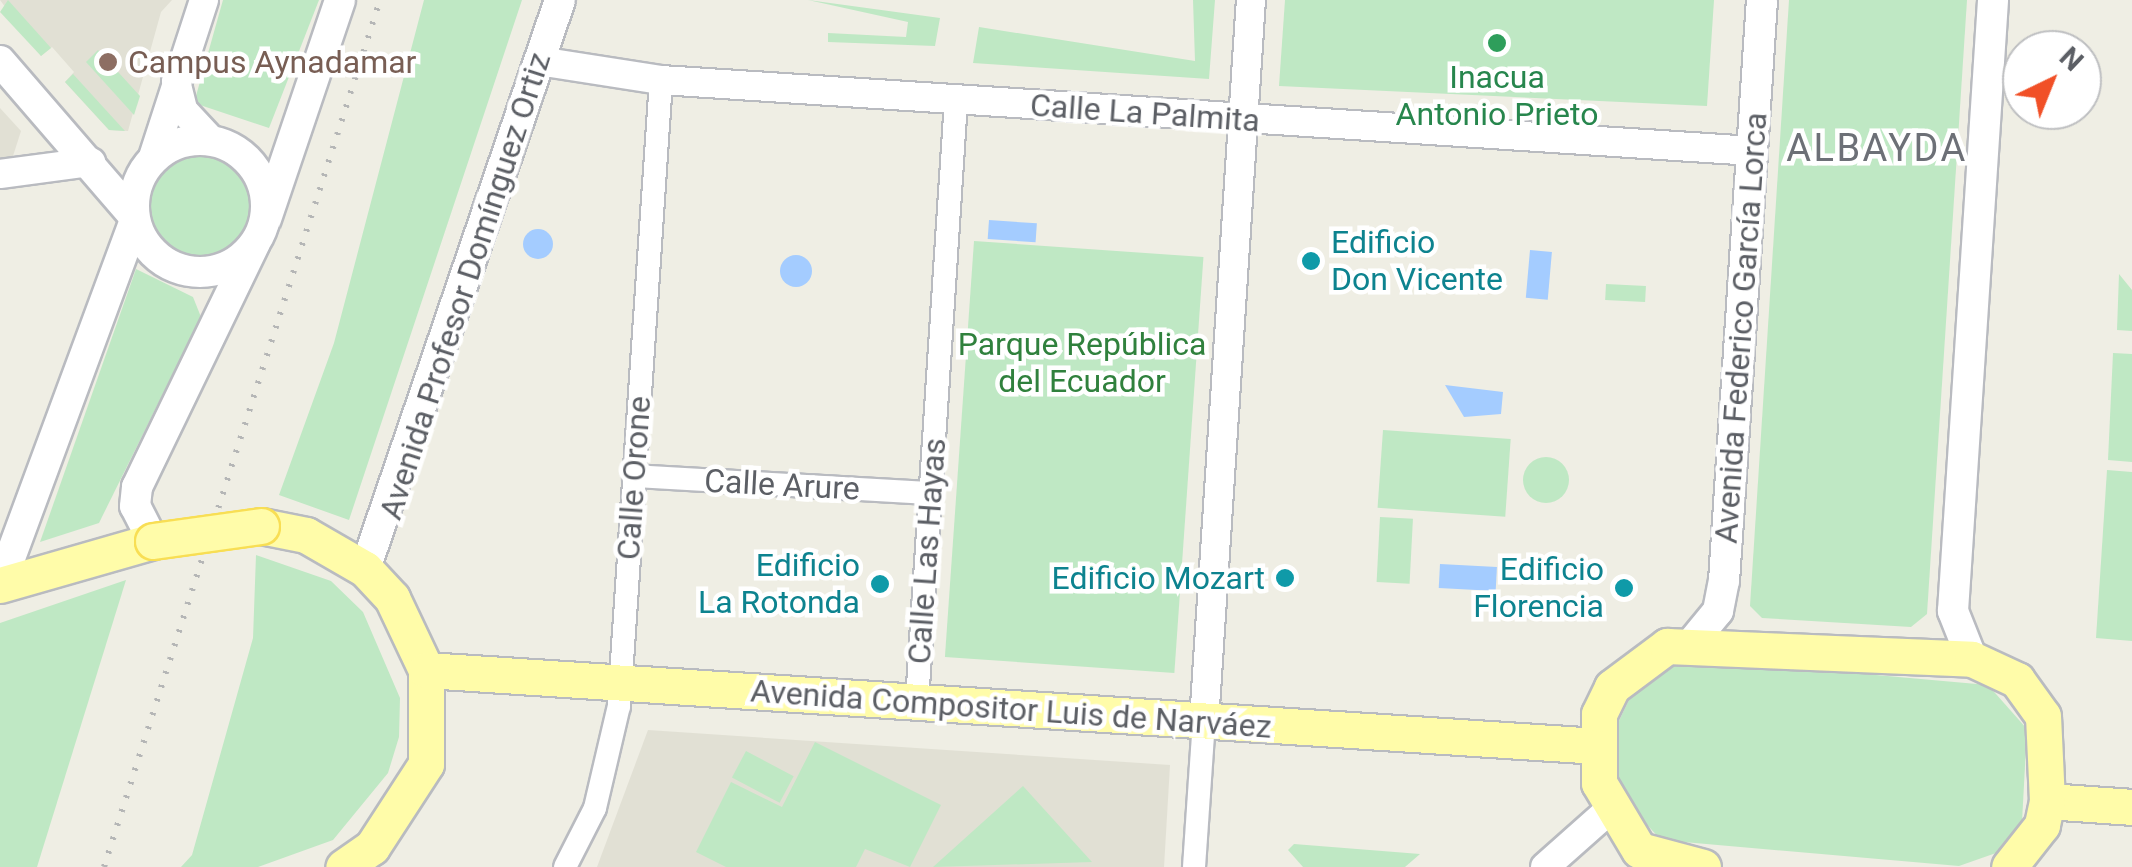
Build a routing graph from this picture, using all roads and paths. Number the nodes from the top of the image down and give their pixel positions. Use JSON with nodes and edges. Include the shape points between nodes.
{"nodes":[{"id":1,"x":204,"y":0,"type":"edge"},
{"id":2,"x":340,"y":0,"type":"edge"},
{"id":3,"x":560,"y":0,"type":"edge"},
{"id":4,"x":1251,"y":0,"type":"edge"},
{"id":5,"x":1762,"y":0,"type":"edge"},
{"id":6,"x":1992,"y":0,"type":"edge"},
{"id":7,"x":0,"y":61,"type":"edge"},
{"id":8,"x":539,"y":61,"type":"junction"},
{"id":9,"x":661,"y":80,"type":"junction"},
{"id":10,"x":176,"y":81,"type":"junction"},
{"id":11,"x":956,"y":100,"type":"junction"},
{"id":12,"x":46,"y":112,"type":"junction"},
{"id":13,"x":301,"y":114,"type":"junction"},
{"id":14,"x":1243,"y":119,"type":"junction"},
{"id":15,"x":219,"y":142,"type":"junction"},
{"id":16,"x":1752,"y":152,"type":"junction"},
{"id":17,"x":151,"y":160,"type":"junction"},
{"id":18,"x":92,"y":163,"type":"junction"},
{"id":19,"x":36,"y":166,"type":"junction"},
{"id":20,"x":0,"y":174,"type":"edge"},
{"id":21,"x":134,"y":218,"type":"junction"},
{"id":22,"x":260,"y":232,"type":"junction"},
{"id":23,"x":634,"y":476,"type":"junction"},
{"id":24,"x":930,"y":493,"type":"junction"},
{"id":25,"x":153,"y":541,"type":"junction"},
{"id":26,"x":365,"y":569,"type":"junction"},
{"id":27,"x":0,"y":585,"type":"edge"},
{"id":28,"x":1690,"y":644,"type":"junction"},
{"id":29,"x":1972,"y":659,"type":"junction"},
{"id":30,"x":426,"y":670,"type":"junction"},
{"id":31,"x":620,"y":683,"type":"junction"},
{"id":32,"x":917,"y":702,"type":"junction"},
{"id":33,"x":1204,"y":722,"type":"junction"},
{"id":34,"x":1597,"y":746,"type":"junction"},
{"id":35,"x":2047,"y":801,"type":"junction"},
{"id":36,"x":2132,"y":806,"type":"edge"},
{"id":37,"x":1608,"y":811,"type":"junction"},
{"id":38,"x":1687,"y":866,"type":"edge"},
{"id":39,"x":343,"y":867,"type":"edge"},
{"id":40,"x":565,"y":867,"type":"edge"},
{"id":41,"x":1194,"y":867,"type":"edge"},
{"id":42,"x":1545,"y":867,"type":"edge"},
{"id":43,"x":1704,"y":867,"type":"edge"},
{"id":44,"x":2009,"y":867,"type":"edge"}],
"edges":[{"from":1,"to":10,"type":"street"},
{"from":2,"to":13,"type":"main road"},
{"from":3,"to":8,"type":"main road","name":"Avenida Profesor Domínguez Ortiz"},
{"from":4,"to":14,"type":"street"},
{"from":5,"to":16,"type":"main road","name":"Avenida Federico García Lorca"},
{"from":6,"to":29,"type":"main road","via":[[1953,610]]},
{"from":7,"to":12,"type":"main road"},
{"from":8,"to":9,"type":"street","name":"Calle La Palmita"},
{"from":8,"to":26,"type":"main road","name":"Avenida Profesor Domínguez Ortiz"},
{"from":9,"to":11,"type":"street","name":"Calle La Palmita"},
{"from":9,"to":23,"type":"street","name":"Calle Orone"},
{"from":10,"to":15,"type":"street","via":[[183,110]]},
{"from":10,"to":17,"type":"street"},
{"from":11,"to":14,"type":"street","name":"Calle La Palmita"},
{"from":11,"to":24,"type":"street","name":"Calle Las Hayas"},
{"from":12,"to":18,"type":"main road"},
{"from":12,"to":19,"type":"street"},
{"from":13,"to":15,"type":"main road","via":[[274,143]]},
{"from":13,"to":22,"type":"main road"},
{"from":14,"to":16,"type":"street","name":"Calle La Palmita"},
{"from":14,"to":33,"type":"street"},
{"from":15,"to":17,"type":"main road"},
{"from":15,"to":22,"type":"main road","via":[[261,180]]},
{"from":16,"to":28,"type":"main road","name":"Avenida Federico García Lorca","via":[[1724,581],[1718,611]]},
{"from":17,"to":18,"type":"main road"},
{"from":17,"to":21,"type":"main road"},
{"from":18,"to":19,"type":"street"},
{"from":18,"to":21,"type":"main road"},
{"from":19,"to":20,"type":"street"},
{"from":21,"to":22,"type":"main road","via":[[158,258],[180,270],[220,269]]},
{"from":21,"to":27,"type":"main road"},
{"from":22,"to":25,"type":"main road","via":[[137,487],[135,506]]},
{"from":23,"to":24,"type":"street","name":"Calle Arure"},
{"from":23,"to":31,"type":"street","name":"Calle Orone"},
{"from":24,"to":32,"type":"street","name":"Calle Las Hayas"},
{"from":25,"to":26,"type":"main road","bridge":true,"via":[[261,526],[306,535]]},
{"from":25,"to":27,"type":"main road"},
{"from":26,"to":30,"type":"main road","via":[[392,598]]},
{"from":28,"to":29,"type":"main road"},
{"from":28,"to":34,"type":"main road","via":[[1628,667],[1599,714]]},
{"from":29,"to":35,"type":"main road","via":[[2017,680],[2043,716]]},
{"from":30,"to":31,"type":"main road","name":"Avenida Compositor Luis de Narváez"},
{"from":30,"to":39,"type":"main road","via":[[426,764],[372,847]]},
{"from":31,"to":32,"type":"main road","name":"Avenida Compositor Luis de Narváez"},
{"from":31,"to":40,"type":"street","name":"Calle Orone","via":[[595,808]]},
{"from":32,"to":33,"type":"main road","name":"Avenida Compositor Luis de Narváez"},
{"from":33,"to":34,"type":"main road","name":"Avenida Compositor Luis de Narváez"},
{"from":33,"to":41,"type":"street"},
{"from":34,"to":37,"type":"main road"},
{"from":35,"to":36,"type":"main road"},
{"from":35,"to":44,"type":"main road","via":[[2042,825]]},
{"from":37,"to":38,"type":"main road","via":[[1639,850]]},
{"from":37,"to":42,"type":"street"},
{"from":38,"to":43,"type":"main road"}]}
